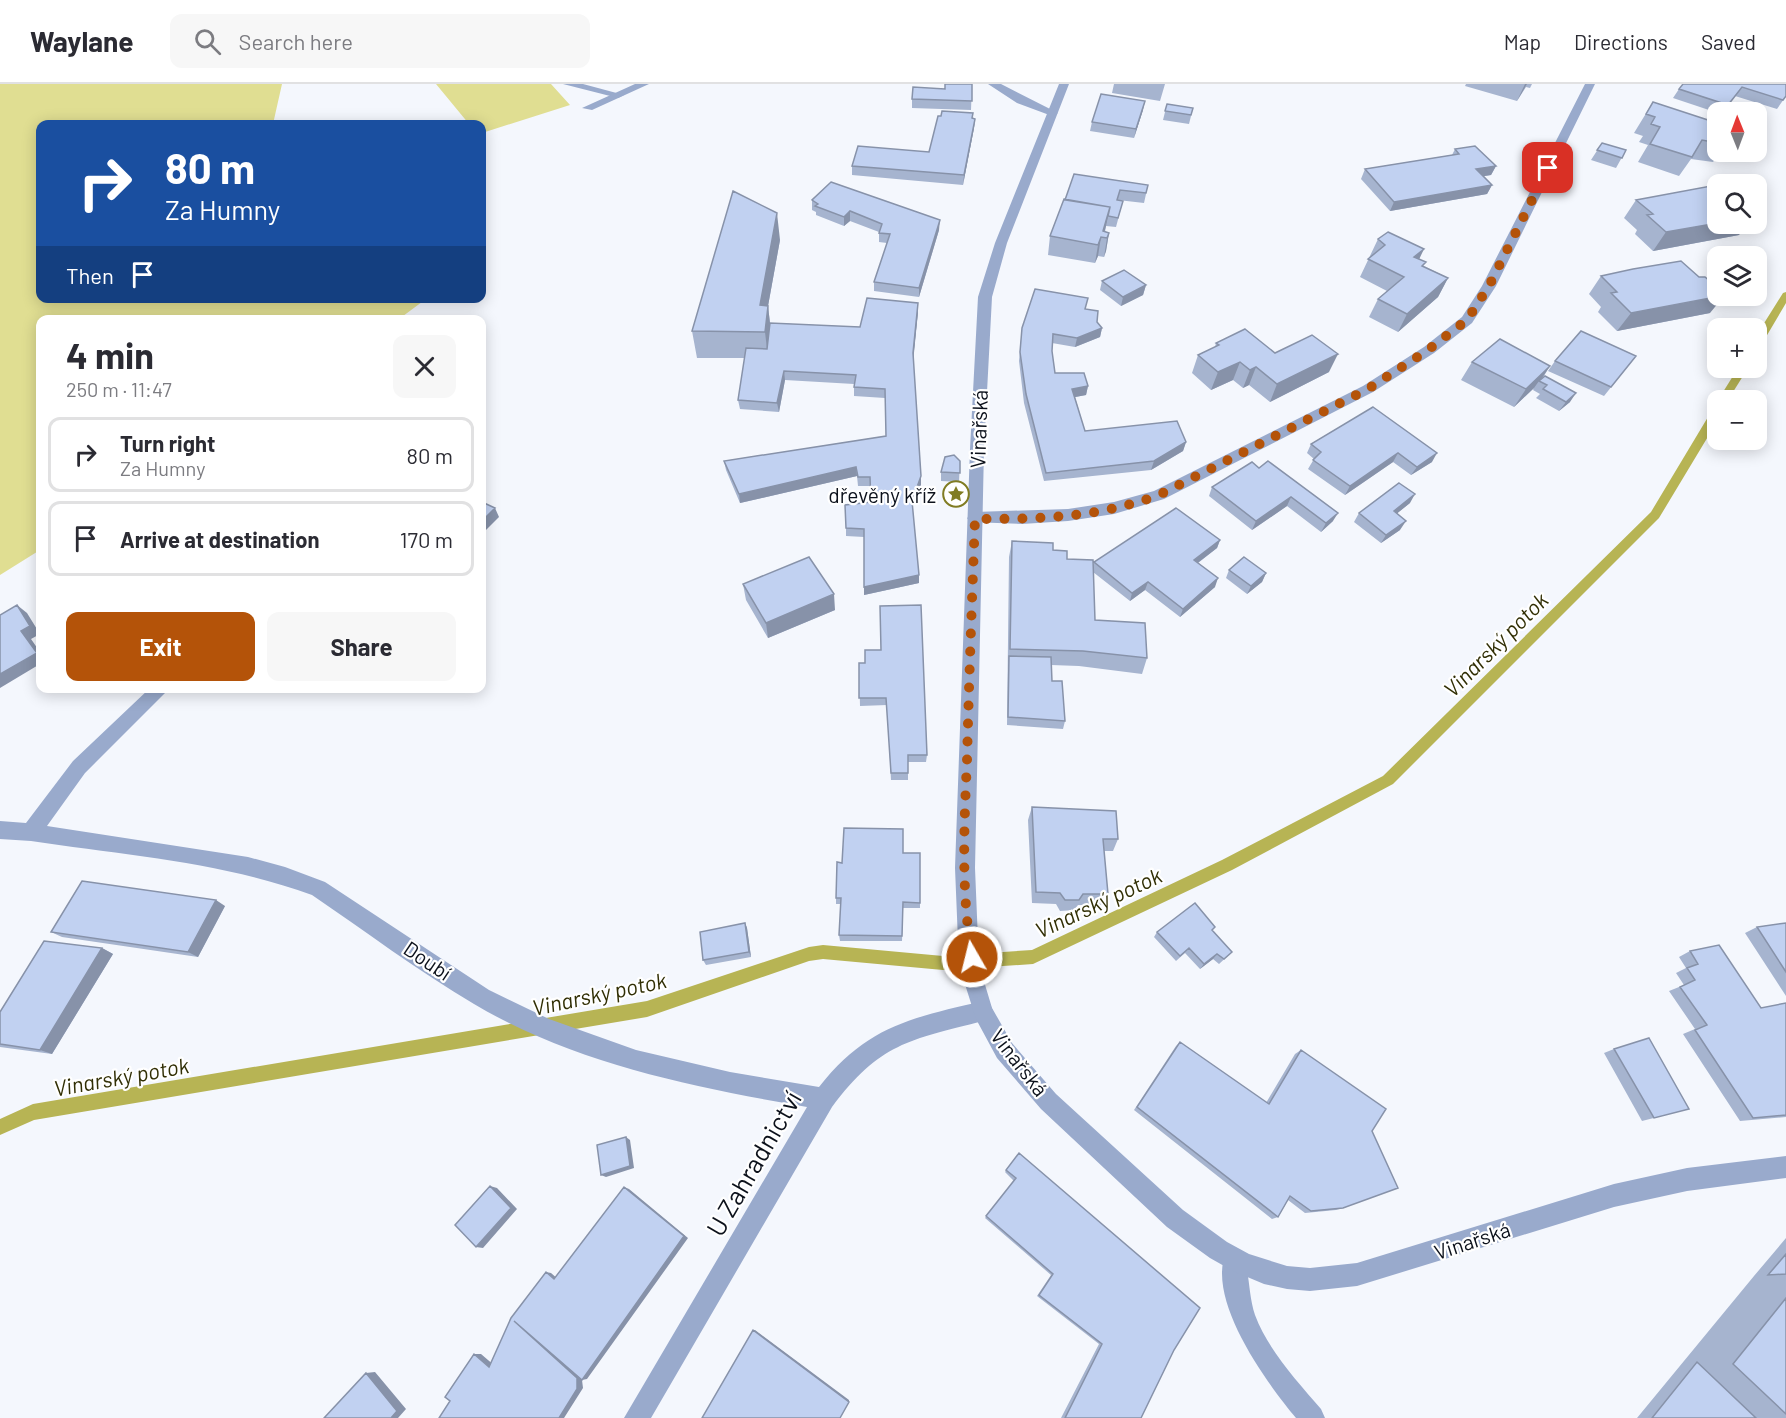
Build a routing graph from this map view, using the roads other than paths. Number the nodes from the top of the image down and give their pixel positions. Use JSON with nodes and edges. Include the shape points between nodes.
{"nodes":[{"id":1,"x":568,"y":84,"type":"edge"},
{"id":2,"x":644,"y":84,"type":"edge"},
{"id":3,"x":993,"y":84,"type":"edge"},
{"id":4,"x":1064,"y":84,"type":"edge"},
{"id":5,"x":1590,"y":84,"type":"edge"},
{"id":6,"x":618,"y":95,"type":"junction"},
{"id":7,"x":588,"y":108,"type":"dead end"},
{"id":8,"x":1052,"y":113,"type":"junction"},
{"id":9,"x":975,"y":519,"type":"junction"},
{"id":10,"x":157,"y":693,"type":"edge"},
{"id":11,"x":0,"y":830,"type":"edge"},
{"id":12,"x":31,"y":832,"type":"junction"},
{"id":13,"x":983,"y":1011,"type":"junction"},
{"id":14,"x":824,"y":1099,"type":"junction"},
{"id":15,"x":1786,"y":1167,"type":"edge"},
{"id":16,"x":1234,"y":1260,"type":"junction"},
{"id":17,"x":637,"y":1418,"type":"edge"},
{"id":18,"x":1312,"y":1418,"type":"edge"}],
"edges":[{"from":1,"to":6,"type":"street"},
{"from":2,"to":6,"type":"street"},
{"from":3,"to":8,"type":"street"},
{"from":4,"to":8,"type":"street","name":"Vinařská"},
{"from":5,"to":9,"type":"street","via":[[1489,286],[1467,320],[1428,350],[1368,389],[1159,495],[1066,518]]},
{"from":6,"to":7,"type":"street"},
{"from":8,"to":9,"type":"street","name":"Vinařská","via":[[1000,243],[985,297]]},
{"from":9,"to":13,"type":"street","name":"Vinařská","via":[[965,868],[968,934]]},
{"from":10,"to":12,"type":"street","via":[[79,767]]},
{"from":11,"to":12,"type":"street","name":"Doubí"},
{"from":12,"to":14,"type":"street","name":"Doubí","via":[[248,866],[285,876],[318,888],[482,997],[545,1028],[646,1064]]},
{"from":13,"to":14,"type":"street","name":"U Zahradnictví","via":[[889,1039],[848,1069]]},
{"from":13,"to":16,"type":"street","name":"Vinařská","via":[[1001,1044],[1071,1123],[1191,1230]]},
{"from":14,"to":17,"type":"street","name":"U Zahradnictví"},
{"from":15,"to":16,"type":"street","name":"Vinařská","via":[[1725,1171],[1650,1186],[1372,1272],[1332,1279],[1297,1279],[1264,1273]]},
{"from":16,"to":18,"type":"street","via":[[1238,1298],[1249,1327]]}]}
